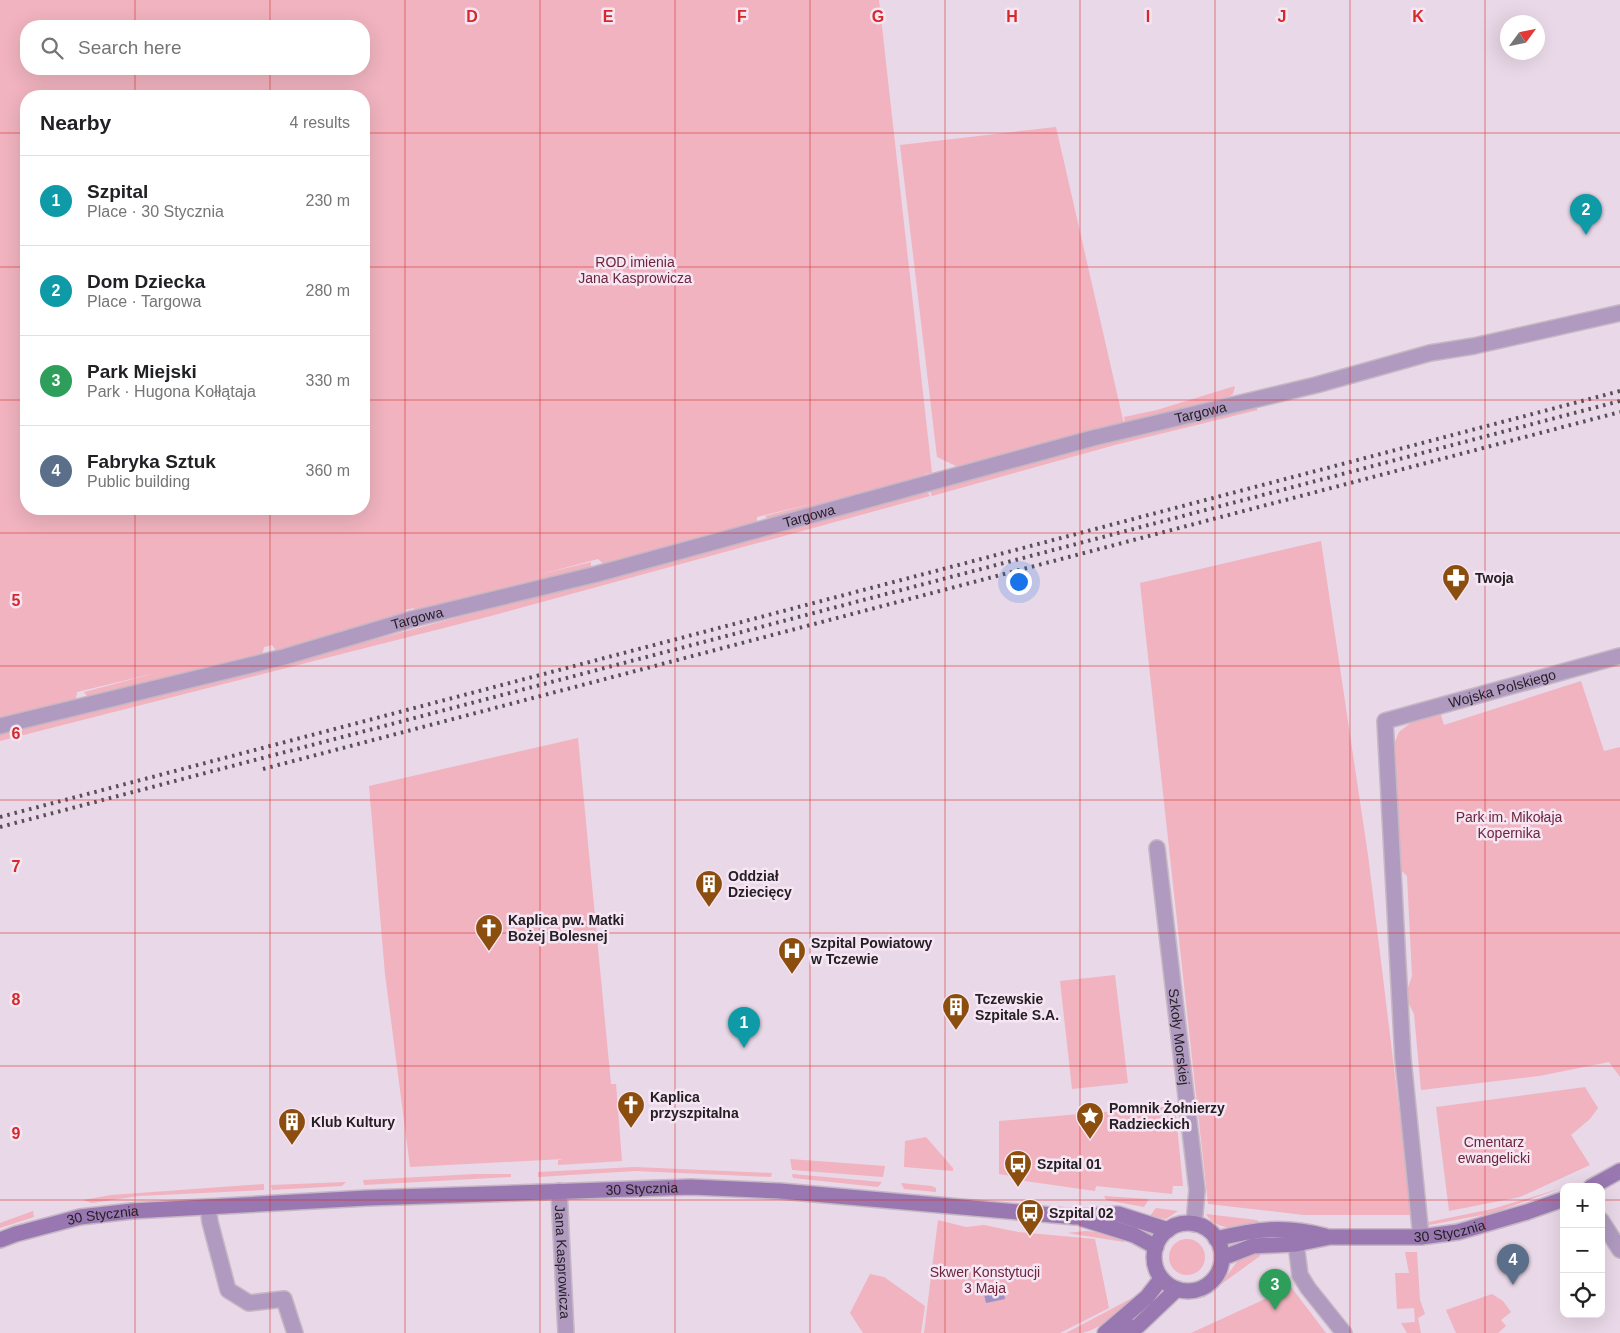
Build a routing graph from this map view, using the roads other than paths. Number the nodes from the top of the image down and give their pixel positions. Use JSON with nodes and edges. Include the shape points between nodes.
{"nodes":[{"id":1,"x":1620,"y":313,"type":"edge"},
{"id":2,"x":1620,"y":656,"type":"edge"},
{"id":3,"x":0,"y":726,"type":"edge"},
{"id":4,"x":1157,"y":848,"type":"dead end"},
{"id":5,"x":1620,"y":1171,"type":"edge"},
{"id":6,"x":1598,"y":1183,"type":"edge"},
{"id":7,"x":559,"y":1190,"type":"junction"},
{"id":8,"x":1560,"y":1200,"type":"edge"},
{"id":9,"x":208,"y":1207,"type":"junction"},
{"id":10,"x":1075,"y":1217,"type":"junction"},
{"id":11,"x":1194,"y":1224,"type":"junction"},
{"id":12,"x":1605,"y":1226,"type":"edge"},
{"id":13,"x":1168,"y":1230,"type":"junction"},
{"id":14,"x":1330,"y":1237,"type":"junction"},
{"id":15,"x":1421,"y":1237,"type":"junction"},
{"id":16,"x":1216,"y":1239,"type":"junction"},
{"id":17,"x":0,"y":1240,"type":"edge"},
{"id":18,"x":1296,"y":1244,"type":"junction"},
{"id":19,"x":1156,"y":1247,"type":"junction"},
{"id":20,"x":1620,"y":1250,"type":"edge"},
{"id":21,"x":1222,"y":1258,"type":"junction"},
{"id":22,"x":1161,"y":1278,"type":"junction"},
{"id":23,"x":1177,"y":1290,"type":"junction"},
{"id":24,"x":295,"y":1333,"type":"edge"},
{"id":25,"x":566,"y":1333,"type":"edge"},
{"id":26,"x":1104,"y":1333,"type":"edge"},
{"id":27,"x":1114,"y":1333,"type":"edge"},
{"id":28,"x":1344,"y":1333,"type":"edge"}],
"edges":[{"from":1,"to":3,"type":"street","name":"Targowa","via":[[1430,353],[1093,438],[597,574]]},
{"from":2,"to":15,"type":"street","name":"Wojska Polskiego","via":[[1385,720],[1403,1059]]},
{"from":4,"to":11,"type":"street","name":"Szkoły Morskiej","via":[[1198,1190]]},
{"from":5,"to":6,"type":"street"},
{"from":7,"to":9,"type":"street","name":"30 Stycznia"},
{"from":7,"to":10,"type":"street","name":"30 Stycznia","via":[[691,1187],[780,1191]]},
{"from":7,"to":25,"type":"street","name":"Jana Kasprowicza"},
{"from":8,"to":15,"type":"street","name":"30 Stycznia","via":[[1478,1228]]},
{"from":9,"to":17,"type":"street","name":"30 Stycznia","via":[[80,1217]]},
{"from":9,"to":24,"type":"street","via":[[228,1290],[249,1304],[284,1299]]},
{"from":10,"to":13,"type":"street","name":"30 Stycznia","via":[[1118,1214]]},
{"from":10,"to":19,"type":"street","name":"30 Stycznia","via":[[1134,1235]]},
{"from":11,"to":13,"type":"street"},
{"from":11,"to":16,"type":"street"},
{"from":12,"to":20,"type":"street"},
{"from":13,"to":19,"type":"street"},
{"from":14,"to":15,"type":"street","name":"30 Stycznia"},
{"from":14,"to":16,"type":"street","name":"30 Stycznia","via":[[1276,1229],[1254,1230]]},
{"from":14,"to":18,"type":"street","name":"30 Stycznia"},
{"from":16,"to":21,"type":"street"},
{"from":18,"to":21,"type":"street","name":"30 Stycznia","via":[[1253,1246]]},
{"from":18,"to":28,"type":"street","via":[[1300,1275]]},
{"from":19,"to":22,"type":"street","via":[[1155,1263]]},
{"from":21,"to":23,"type":"street","via":[[1215,1278],[1207,1285],[1198,1290]]},
{"from":22,"to":23,"type":"street"},
{"from":22,"to":26,"type":"street","via":[[1147,1297]]},
{"from":23,"to":27,"type":"street","via":[[1138,1326]]}]}
